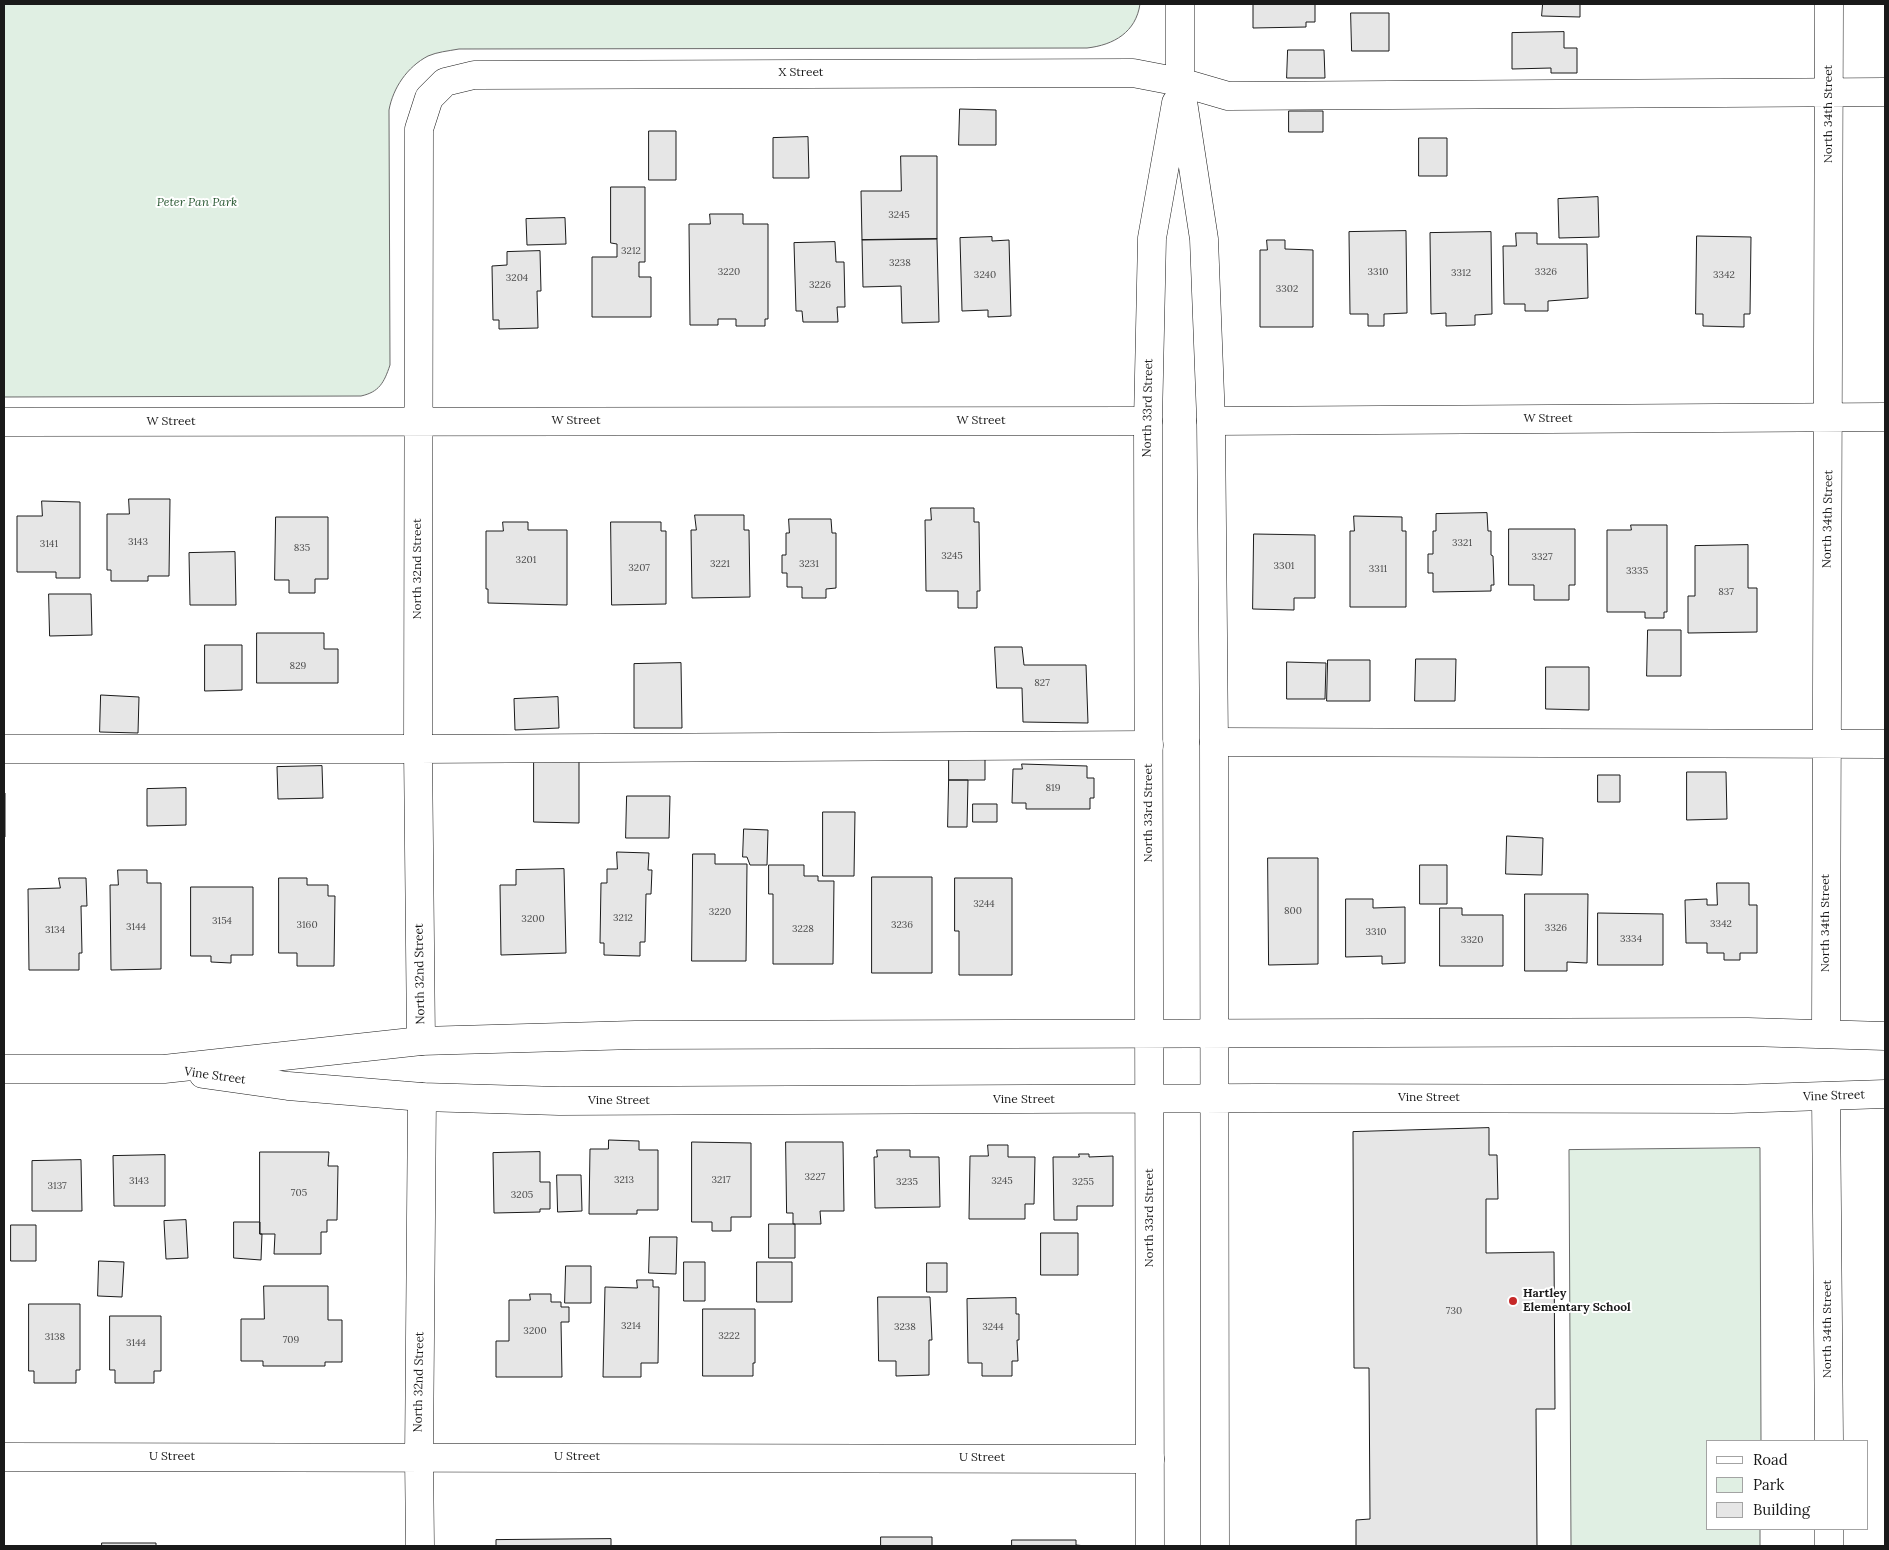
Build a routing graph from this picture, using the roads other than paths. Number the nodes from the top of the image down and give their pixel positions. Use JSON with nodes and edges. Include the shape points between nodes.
{"nodes":[{"id":1,"x":1180,"y":4,"type":"edge"},
{"id":2,"x":1829,"y":4,"type":"edge"},
{"id":3,"x":1180,"y":82,"type":"junction"},
{"id":4,"x":1829,"y":91,"type":"junction"},
{"id":5,"x":1885,"y":92,"type":"edge"},
{"id":6,"x":428,"y":98,"type":"joint"},
{"id":7,"x":1829,"y":418,"type":"junction"},
{"id":8,"x":1885,"y":418,"type":"edge"},
{"id":9,"x":418,"y":421,"type":"junction"},
{"id":10,"x":1148,"y":421,"type":"junction"},
{"id":11,"x":1211,"y":421,"type":"junction"},
{"id":12,"x":4,"y":422,"type":"edge"},
{"id":13,"x":1214,"y":742,"type":"junction"},
{"id":14,"x":1826,"y":744,"type":"junction"},
{"id":15,"x":1885,"y":744,"type":"edge"},
{"id":16,"x":1148,"y":745,"type":"junction"},
{"id":17,"x":4,"y":748,"type":"edge"},
{"id":18,"x":418,"y":749,"type":"junction"},
{"id":19,"x":1150,"y":1033,"type":"junction"},
{"id":20,"x":1826,"y":1033,"type":"junction"},
{"id":21,"x":1214,"y":1034,"type":"junction"},
{"id":22,"x":1885,"y":1036,"type":"edge"},
{"id":23,"x":421,"y":1041,"type":"junction"},
{"id":24,"x":4,"y":1069,"type":"edge"},
{"id":25,"x":164,"y":1069,"type":"junction"},
{"id":26,"x":1885,"y":1094,"type":"edge"},
{"id":27,"x":422,"y":1097,"type":"junction"},
{"id":28,"x":1826,"y":1097,"type":"junction"},
{"id":29,"x":1149,"y":1099,"type":"junction"},
{"id":30,"x":1215,"y":1099,"type":"junction"},
{"id":31,"x":1829,"y":1440,"type":"edge"},
{"id":32,"x":4,"y":1457,"type":"edge"},
{"id":33,"x":419,"y":1457,"type":"junction"},
{"id":34,"x":1150,"y":1458,"type":"junction"},
{"id":35,"x":1829,"y":1530,"type":"edge"},
{"id":36,"x":420,"y":1546,"type":"edge"},
{"id":37,"x":1150,"y":1546,"type":"edge"},
{"id":38,"x":1214,"y":1546,"type":"edge"},
{"id":39,"x":1829,"y":1546,"type":"edge"}],
"edges":[{"from":1,"to":3,"type":"main road","name":"North 33rd Street"},
{"from":2,"to":4,"type":"main road","name":"North 34th Street"},
{"from":3,"to":4,"type":"main road","name":"X Street","via":[[1228,96]]},
{"from":3,"to":6,"type":"main road","name":"X Street","via":[[1133,73],[474,75],[445,82]]},
{"from":3,"to":10,"type":"main road","name":"North 33rd Street","via":[[1152,238]]},
{"from":3,"to":11,"type":"main road","name":"North 33rd Street","via":[[1204,239]]},
{"from":4,"to":5,"type":"main road","name":"X Street"},
{"from":4,"to":7,"type":"main road","name":"North 34th Street"},
{"from":6,"to":9,"type":"main road","name":"North 32nd Street","via":[[419,129]]},
{"from":7,"to":8,"type":"main road","name":"W Street"},
{"from":7,"to":11,"type":"main road","name":"W Street"},
{"from":7,"to":14,"type":"main road","name":"North 34th Street"},
{"from":9,"to":10,"type":"main road","name":"W Street"},
{"from":9,"to":12,"type":"main road","name":"W Street"},
{"from":9,"to":18,"type":"main road","name":"North 32nd Street"},
{"from":10,"to":16,"type":"main road","name":"North 33rd Street"},
{"from":11,"to":13,"type":"main road","name":"North 33rd Street"},
{"from":13,"to":14,"type":"main road"},
{"from":13,"to":21,"type":"main road","name":"North 33rd Street"},
{"from":14,"to":15,"type":"main road"},
{"from":14,"to":20,"type":"main road","name":"North 34th Street"},
{"from":16,"to":18,"type":"main road"},
{"from":16,"to":19,"type":"main road","name":"North 33rd Street"},
{"from":17,"to":18,"type":"main road"},
{"from":18,"to":23,"type":"main road","name":"North 32nd Street"},
{"from":19,"to":21,"type":"main road","name":"Vine Street"},
{"from":19,"to":23,"type":"main road","name":"Vine Street","via":[[645,1035]]},
{"from":19,"to":29,"type":"main road","name":"North 33rd Street"},
{"from":20,"to":21,"type":"main road","name":"Vine Street"},
{"from":20,"to":22,"type":"main road","name":"Vine Street"},
{"from":21,"to":30,"type":"main road","name":"North 33rd Street"},
{"from":23,"to":25,"type":"main road","name":"Vine Street"},
{"from":24,"to":25,"type":"main road","name":"Vine Street"},
{"from":25,"to":27,"type":"main road","name":"Vine Street","via":[[288,1086]]},
{"from":26,"to":28,"type":"main road","name":"Vine Street"},
{"from":27,"to":29,"type":"main road","name":"Vine Street","via":[[559,1101]]},
{"from":27,"to":33,"type":"main road","name":"North 32nd Street"},
{"from":28,"to":30,"type":"main road","name":"Vine Street"},
{"from":28,"to":31,"type":"main road","name":"North 34th Street"},
{"from":29,"to":30,"type":"main road","name":"Vine Street"},
{"from":29,"to":34,"type":"main road","name":"North 33rd Street"},
{"from":30,"to":38,"type":"main road","name":"North 33rd Street"},
{"from":32,"to":33,"type":"main road","name":"U Street"},
{"from":33,"to":34,"type":"main road","name":"U Street"},
{"from":33,"to":36,"type":"main road","name":"North 32nd Street"},
{"from":34,"to":37,"type":"main road","name":"North 33rd Street"},
{"from":35,"to":39,"type":"main road"}]}
